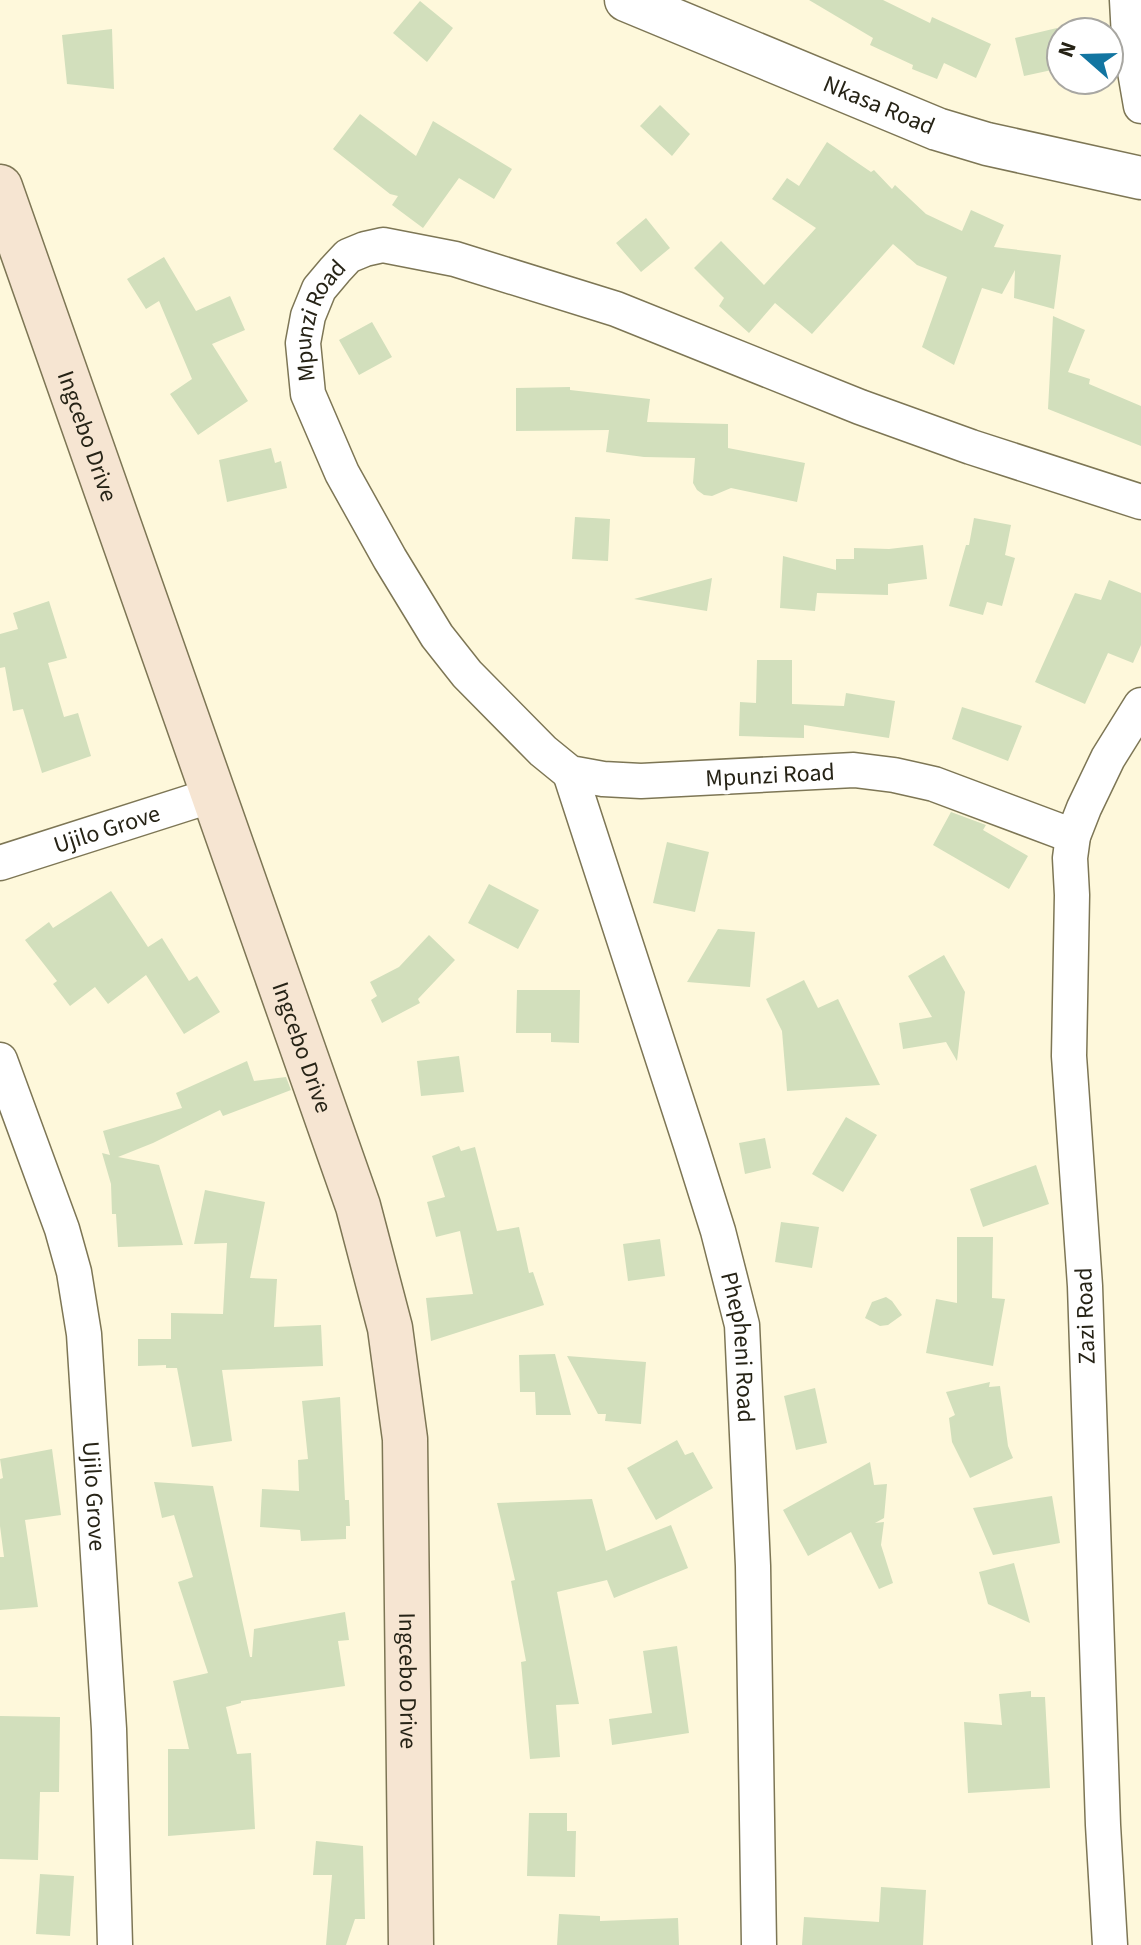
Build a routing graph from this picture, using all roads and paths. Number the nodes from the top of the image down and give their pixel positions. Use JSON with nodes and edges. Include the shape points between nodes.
{"nodes":[{"id":1,"x":626,"y":0,"type":"edge"},
{"id":2,"x":1127,"y":0,"type":"edge"},
{"id":3,"x":1141,"y":106,"type":"edge"},
{"id":4,"x":1141,"y":178,"type":"edge"},
{"id":5,"x":0,"y":187,"type":"edge"},
{"id":6,"x":1141,"y":502,"type":"edge"},
{"id":7,"x":1141,"y":705,"type":"edge"},
{"id":8,"x":570,"y":773,"type":"junction"},
{"id":9,"x":213,"y":795,"type":"junction"},
{"id":10,"x":1073,"y":836,"type":"junction"},
{"id":11,"x":0,"y":863,"type":"edge"},
{"id":12,"x":0,"y":1060,"type":"edge"},
{"id":13,"x":115,"y":1945,"type":"edge"},
{"id":14,"x":411,"y":1945,"type":"edge"},
{"id":15,"x":759,"y":1945,"type":"edge"},
{"id":16,"x":1110,"y":1945,"type":"edge"}],
"edges":[{"from":1,"to":4,"type":"street","name":"Nkasa Road","via":[[937,129]]},
{"from":2,"to":3,"type":"street"},
{"from":5,"to":9,"type":"main road","name":"Ingcebo Drive"},
{"from":6,"to":8,"type":"street","name":"Mpunzi Road","via":[[860,407],[616,309],[455,259],[383,245],[348,256],[319,289],[308,316],[303,343],[308,394],[342,473],[437,636],[467,674]]},
{"from":7,"to":10,"type":"street","name":"Zazi Road","via":[[1108,758]]},
{"from":8,"to":10,"type":"street","name":"Mpunzi Road","via":[[641,781],[881,773],[934,784]]},
{"from":8,"to":15,"type":"street","name":"Phepheni Road","via":[[696,1159],[742,1325],[753,1566]]},
{"from":9,"to":11,"type":"street","name":"Ujilo Grove"},
{"from":9,"to":14,"type":"main road","name":"Ingcebo Drive","via":[[358,1206],[390,1328],[401,1394],[407,1492]]},
{"from":10,"to":16,"type":"street","name":"Zazi Road","via":[[1069,1056],[1085,1286]]},
{"from":12,"to":13,"type":"street","name":"Ujilo Grove","via":[[62,1229],[84,1334],[109,1729]]}]}
